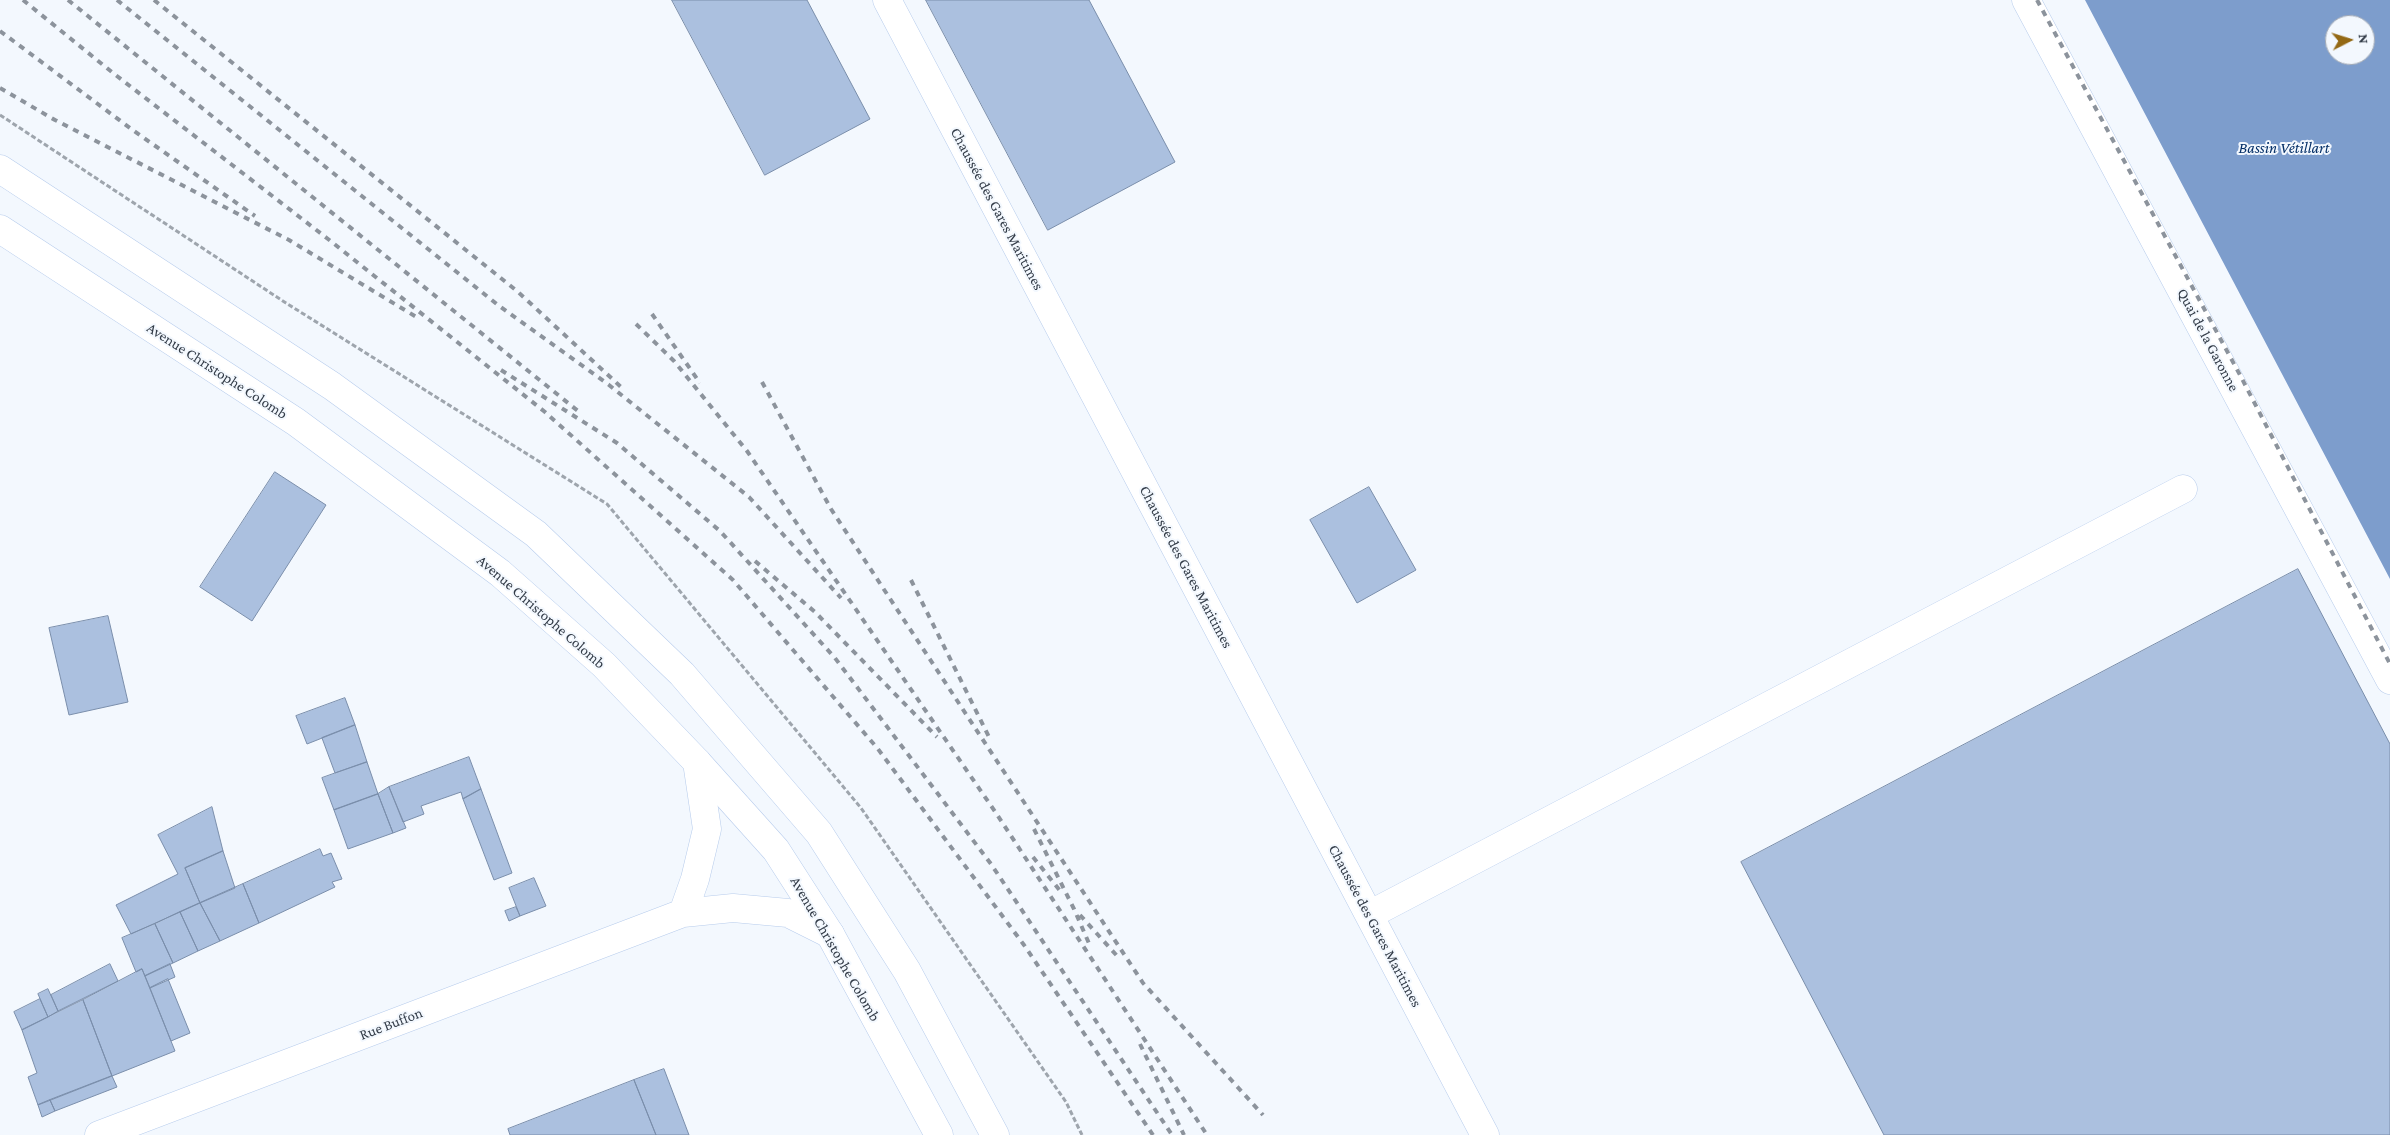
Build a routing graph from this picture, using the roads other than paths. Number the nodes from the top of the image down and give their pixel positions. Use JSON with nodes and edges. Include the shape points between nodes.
{"nodes":[{"id":1,"x":887,"y":0,"type":"edge"},
{"id":2,"x":2026,"y":0,"type":"edge"},
{"id":3,"x":0,"y":170,"type":"edge"},
{"id":4,"x":0,"y":229,"type":"edge"},
{"id":5,"x":2184,"y":489,"type":"dead end"},
{"id":6,"x":2390,"y":680,"type":"edge"},
{"id":7,"x":697,"y":762,"type":"junction"},
{"id":8,"x":683,"y":914,"type":"junction"},
{"id":9,"x":1369,"y":915,"type":"junction"},
{"id":10,"x":830,"y":934,"type":"junction"},
{"id":11,"x":99,"y":1135,"type":"edge"},
{"id":12,"x":939,"y":1135,"type":"edge"},
{"id":13,"x":995,"y":1135,"type":"edge"},
{"id":14,"x":1485,"y":1135,"type":"edge"}],
"edges":[{"from":1,"to":9,"type":"main road","name":"Chaussée des Gares Maritimes"},
{"from":2,"to":6,"type":"main road","name":"Quai de la Garonne"},
{"from":3,"to":13,"type":"main road","via":[[332,386],[536,534],[682,674],[819,833],[907,971]]},
{"from":4,"to":7,"type":"main road","name":"Avenue Christophe Colomb","via":[[296,422],[500,573],[604,665]]},
{"from":5,"to":9,"type":"main road"},
{"from":7,"to":8,"type":"main road","via":[[707,829]]},
{"from":7,"to":10,"type":"main road","name":"Avenue Christophe Colomb","via":[[776,850]]},
{"from":8,"to":10,"type":"main road","name":"Rue Buffon","via":[[732,908],[788,913]]},
{"from":8,"to":11,"type":"main road","name":"Rue Buffon"},
{"from":9,"to":14,"type":"main road","name":"Chaussée des Gares Maritimes"},
{"from":10,"to":12,"type":"main road","name":"Avenue Christophe Colomb"}]}
